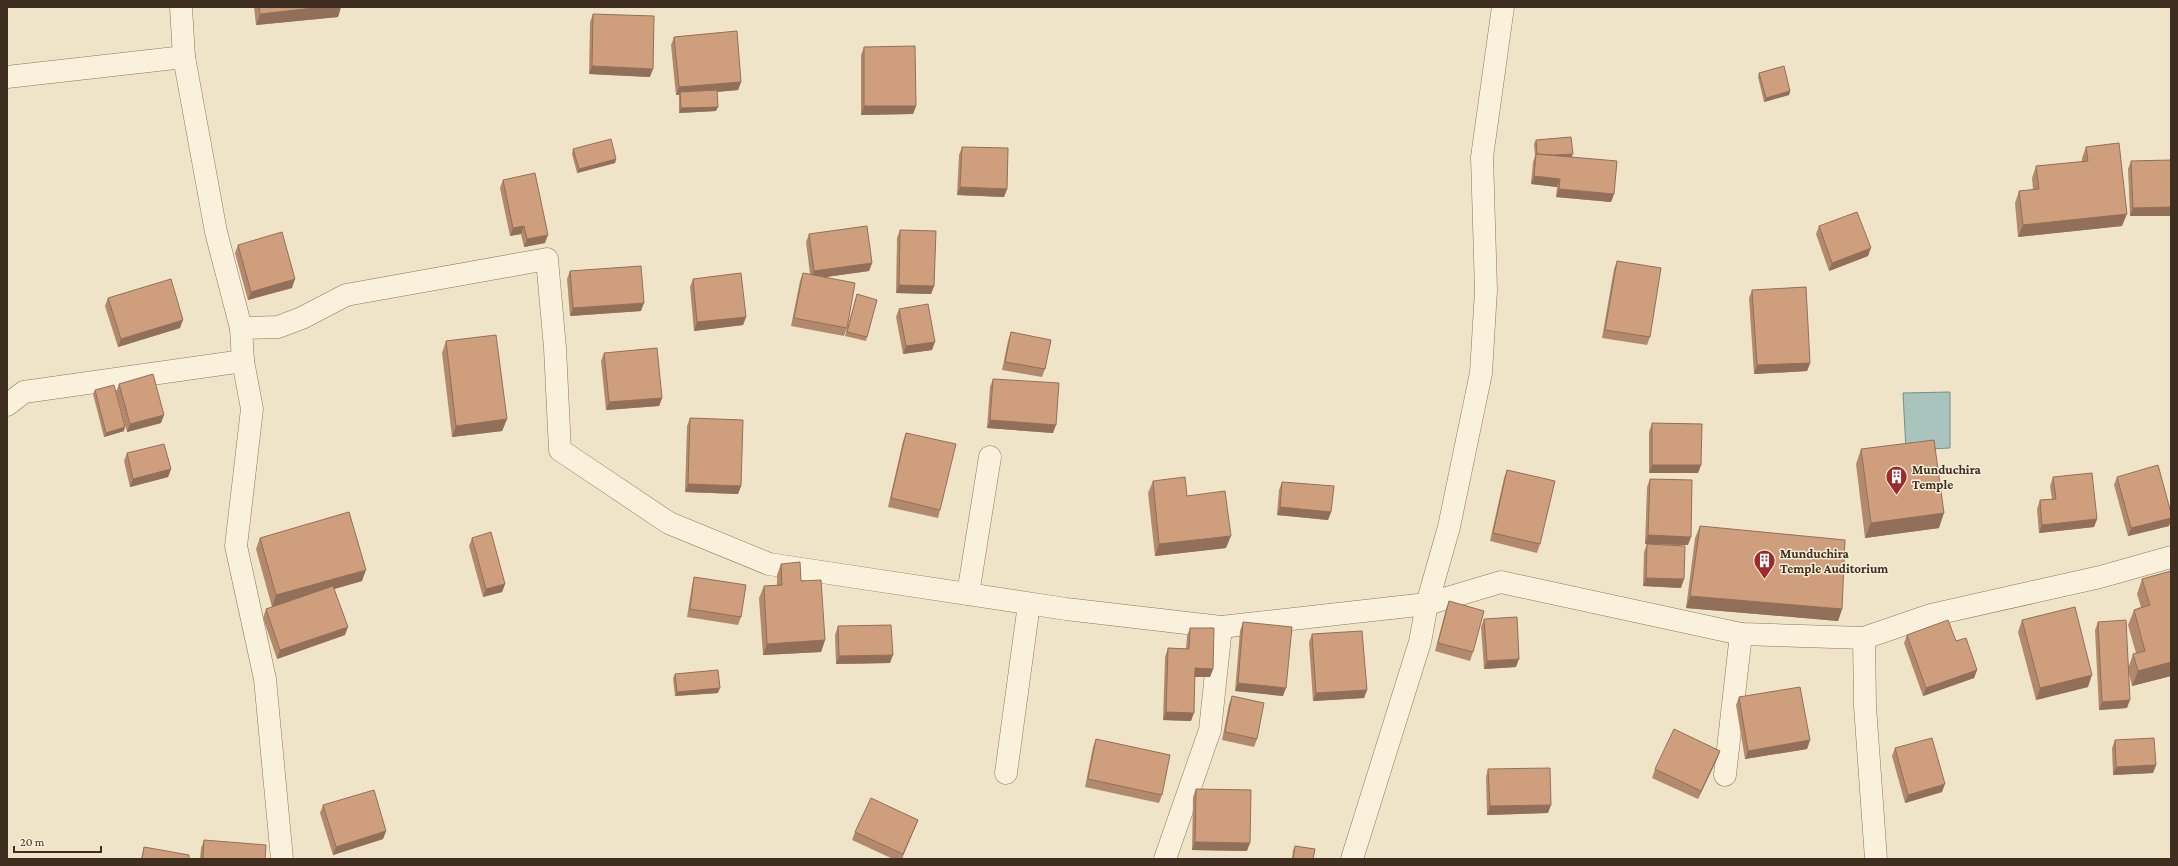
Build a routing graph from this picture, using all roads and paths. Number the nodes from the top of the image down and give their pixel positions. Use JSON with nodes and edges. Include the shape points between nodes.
{"nodes":[{"id":1,"x":181,"y":7,"type":"edge"},
{"id":2,"x":1503,"y":7,"type":"edge"},
{"id":3,"x":184,"y":57,"type":"junction"},
{"id":4,"x":7,"y":77,"type":"edge"},
{"id":5,"x":241,"y":328,"type":"junction"},
{"id":6,"x":243,"y":360,"type":"junction"},
{"id":7,"x":7,"y":405,"type":"edge"},
{"id":8,"x":990,"y":457,"type":"dead end"},
{"id":9,"x":2171,"y":557,"type":"edge"},
{"id":10,"x":968,"y":594,"type":"junction"},
{"id":11,"x":1029,"y":604,"type":"junction"},
{"id":12,"x":1427,"y":604,"type":"junction"},
{"id":13,"x":1221,"y":627,"type":"junction"},
{"id":14,"x":1742,"y":634,"type":"junction"},
{"id":15,"x":1864,"y":638,"type":"junction"},
{"id":16,"x":1006,"y":773,"type":"dead end"},
{"id":17,"x":1725,"y":775,"type":"dead end"},
{"id":18,"x":282,"y":859,"type":"edge"},
{"id":19,"x":1165,"y":859,"type":"edge"},
{"id":20,"x":1352,"y":859,"type":"edge"},
{"id":21,"x":1876,"y":859,"type":"edge"}],
"edges":[{"from":1,"to":3,"type":"street"},
{"from":2,"to":12,"type":"street","via":[[1482,157],[1486,290],[1481,373],[1449,527]]},
{"from":3,"to":4,"type":"street"},
{"from":3,"to":5,"type":"street","via":[[216,232]]},
{"from":5,"to":6,"type":"street"},
{"from":5,"to":10,"type":"street","via":[[278,327],[302,318],[346,295],[547,259],[556,348],[560,450],[669,523],[769,564]]},
{"from":6,"to":7,"type":"street","via":[[24,392]]},
{"from":6,"to":18,"type":"street","via":[[252,409],[236,546],[265,678]]},
{"from":8,"to":10,"type":"street"},
{"from":9,"to":15,"type":"street","via":[[2100,578],[1931,615]]},
{"from":10,"to":11,"type":"street"},
{"from":11,"to":13,"type":"street"},
{"from":11,"to":16,"type":"street"},
{"from":12,"to":13,"type":"street"},
{"from":12,"to":14,"type":"street","via":[[1501,582]]},
{"from":12,"to":20,"type":"street","via":[[1420,642]]},
{"from":13,"to":19,"type":"street","via":[[1210,730]]},
{"from":14,"to":15,"type":"street"},
{"from":14,"to":17,"type":"street"},
{"from":15,"to":21,"type":"street","via":[[1865,706]]}]}
